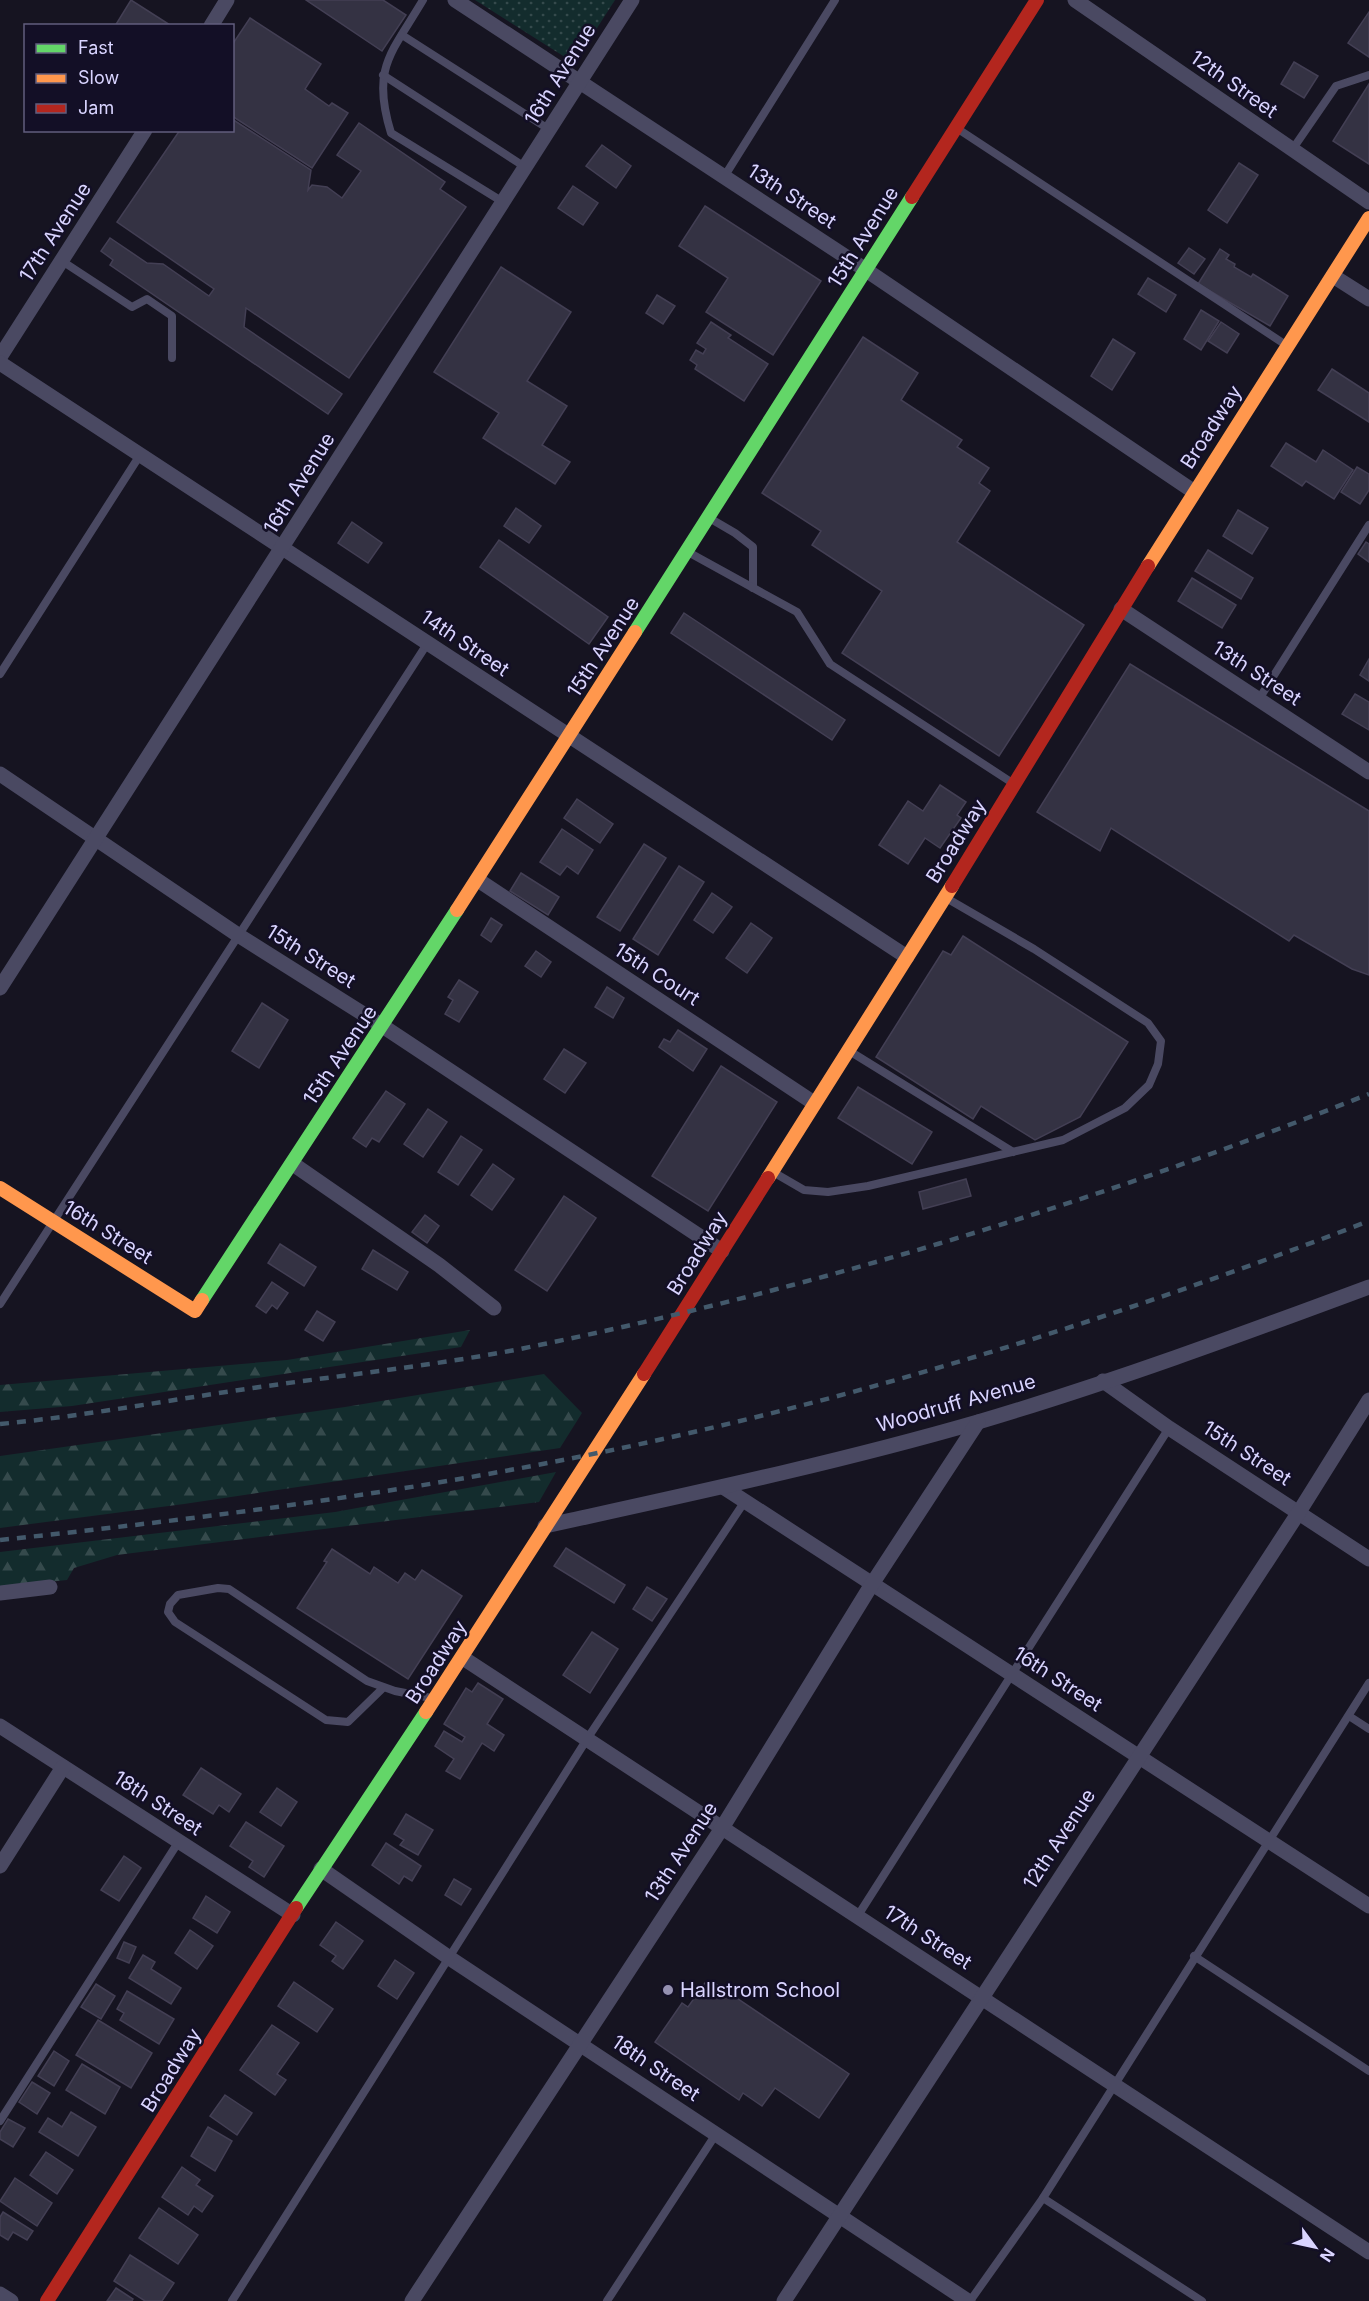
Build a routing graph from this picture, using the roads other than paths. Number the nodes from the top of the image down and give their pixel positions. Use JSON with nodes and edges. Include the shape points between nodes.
{"nodes":[{"id":1,"x":227,"y":0,"type":"edge"},
{"id":2,"x":423,"y":0,"type":"edge"},
{"id":3,"x":455,"y":0,"type":"edge"},
{"id":4,"x":632,"y":0,"type":"edge"},
{"id":5,"x":835,"y":0,"type":"edge"},
{"id":6,"x":1037,"y":0,"type":"edge"},
{"id":7,"x":1075,"y":0,"type":"edge"},
{"id":8,"x":212,"y":24,"type":"edge"},
{"id":9,"x":402,"y":35,"type":"junction"},
{"id":10,"x":383,"y":75,"type":"junction"},
{"id":11,"x":1369,"y":75,"type":"edge"},
{"id":12,"x":580,"y":82,"type":"junction"},
{"id":13,"x":956,"y":127,"type":"junction"},
{"id":14,"x":550,"y":130,"type":"junction"},
{"id":15,"x":144,"y":132,"type":"edge"},
{"id":16,"x":1292,"y":150,"type":"junction"},
{"id":17,"x":526,"y":168,"type":"junction"},
{"id":18,"x":724,"y":177,"type":"junction"},
{"id":19,"x":503,"y":202,"type":"junction"},
{"id":20,"x":1369,"y":202,"type":"edge"},
{"id":21,"x":1369,"y":218,"type":"edge"},
{"id":22,"x":62,"y":261,"type":"junction"},
{"id":23,"x":866,"y":270,"type":"junction"},
{"id":24,"x":1333,"y":276,"type":"junction"},
{"id":25,"x":1369,"y":300,"type":"edge"},
{"id":26,"x":1287,"y":346,"type":"junction"},
{"id":27,"x":0,"y":357,"type":"edge"},
{"id":28,"x":172,"y":358,"type":"dead end"},
{"id":29,"x":0,"y":363,"type":"edge"},
{"id":30,"x":140,"y":456,"type":"junction"},
{"id":31,"x":1193,"y":491,"type":"junction"},
{"id":32,"x":710,"y":518,"type":"junction"},
{"id":33,"x":1369,"y":525,"type":"edge"},
{"id":34,"x":282,"y":549,"type":"junction"},
{"id":35,"x":688,"y":552,"type":"junction"},
{"id":36,"x":753,"y":588,"type":"junction"},
{"id":37,"x":1121,"y":609,"type":"junction"},
{"id":38,"x":427,"y":642,"type":"junction"},
{"id":39,"x":0,"y":674,"type":"edge"},
{"id":40,"x":1259,"y":699,"type":"junction"},
{"id":41,"x":569,"y":739,"type":"junction"},
{"id":42,"x":1369,"y":772,"type":"edge"},
{"id":43,"x":0,"y":774,"type":"edge"},
{"id":44,"x":1015,"y":784,"type":"junction"},
{"id":45,"x":98,"y":837,"type":"junction"},
{"id":46,"x":478,"y":880,"type":"junction"},
{"id":47,"x":944,"y":897,"type":"junction"},
{"id":48,"x":238,"y":935,"type":"junction"},
{"id":49,"x":907,"y":957,"type":"junction"},
{"id":50,"x":0,"y":988,"type":"edge"},
{"id":51,"x":384,"y":1027,"type":"junction"},
{"id":52,"x":847,"y":1050,"type":"junction"},
{"id":53,"x":814,"y":1103,"type":"junction"},
{"id":54,"x":1013,"y":1152,"type":"junction"},
{"id":55,"x":293,"y":1164,"type":"junction"},
{"id":56,"x":771,"y":1171,"type":"junction"},
{"id":57,"x":0,"y":1188,"type":"edge"},
{"id":58,"x":53,"y":1222,"type":"junction"},
{"id":59,"x":722,"y":1251,"type":"junction"},
{"id":60,"x":1369,"y":1287,"type":"edge"},
{"id":61,"x":0,"y":1304,"type":"edge"},
{"id":62,"x":494,"y":1308,"type":"dead end"},
{"id":63,"x":195,"y":1311,"type":"joint"},
{"id":64,"x":1103,"y":1381,"type":"junction"},
{"id":65,"x":1369,"y":1400,"type":"edge"},
{"id":66,"x":978,"y":1422,"type":"junction"},
{"id":67,"x":1169,"y":1428,"type":"junction"},
{"id":68,"x":723,"y":1487,"type":"junction"},
{"id":69,"x":745,"y":1501,"type":"junction"},
{"id":70,"x":1299,"y":1512,"type":"junction"},
{"id":71,"x":545,"y":1526,"type":"junction"},
{"id":72,"x":1369,"y":1559,"type":"edge"},
{"id":73,"x":872,"y":1584,"type":"junction"},
{"id":74,"x":50,"y":1587,"type":"dead end"},
{"id":75,"x":0,"y":1593,"type":"edge"},
{"id":76,"x":464,"y":1658,"type":"junction"},
{"id":77,"x":1011,"y":1674,"type":"junction"},
{"id":78,"x":1369,"y":1683,"type":"edge"},
{"id":79,"x":383,"y":1688,"type":"junction"},
{"id":80,"x":436,"y":1699,"type":"junction"},
{"id":81,"x":1349,"y":1716,"type":"junction"},
{"id":82,"x":0,"y":1726,"type":"edge"},
{"id":83,"x":1369,"y":1729,"type":"edge"},
{"id":84,"x":587,"y":1739,"type":"junction"},
{"id":85,"x":1138,"y":1755,"type":"junction"},
{"id":86,"x":63,"y":1767,"type":"junction"},
{"id":87,"x":722,"y":1828,"type":"junction"},
{"id":88,"x":1268,"y":1840,"type":"junction"},
{"id":89,"x":179,"y":1841,"type":"junction"},
{"id":90,"x":0,"y":1866,"type":"edge"},
{"id":91,"x":321,"y":1869,"type":"junction"},
{"id":92,"x":1369,"y":1906,"type":"edge"},
{"id":93,"x":293,"y":1915,"type":"junction"},
{"id":94,"x":857,"y":1917,"type":"junction"},
{"id":95,"x":1194,"y":1956,"type":"junction"},
{"id":96,"x":451,"y":1959,"type":"junction"},
{"id":97,"x":981,"y":1997,"type":"junction"},
{"id":98,"x":580,"y":2043,"type":"junction"},
{"id":99,"x":1369,"y":2071,"type":"edge"},
{"id":100,"x":1114,"y":2084,"type":"junction"},
{"id":101,"x":0,"y":2121,"type":"edge"},
{"id":102,"x":716,"y":2134,"type":"junction"},
{"id":103,"x":1043,"y":2198,"type":"junction"},
{"id":104,"x":839,"y":2216,"type":"junction"},
{"id":105,"x":1369,"y":2252,"type":"edge"},
{"id":106,"x":0,"y":2294,"type":"edge"},
{"id":107,"x":11,"y":2301,"type":"edge"},
{"id":108,"x":47,"y":2301,"type":"edge"},
{"id":109,"x":232,"y":2301,"type":"edge"},
{"id":110,"x":412,"y":2301,"type":"edge"},
{"id":111,"x":607,"y":2301,"type":"edge"},
{"id":112,"x":784,"y":2301,"type":"edge"},
{"id":113,"x":969,"y":2301,"type":"edge"},
{"id":114,"x":1202,"y":2301,"type":"edge"}],
"edges":[{"from":1,"to":8,"type":"street"},
{"from":2,"to":9,"type":"lane"},
{"from":3,"to":12,"type":"street","name":"13th Street"},
{"from":4,"to":12,"type":"street","name":"16th Avenue"},
{"from":5,"to":18,"type":"lane"},
{"from":6,"to":13,"type":"main road","name":"15th Avenue"},
{"from":7,"to":16,"type":"street","name":"12th Street"},
{"from":9,"to":10,"type":"lane"},
{"from":9,"to":14,"type":"lane"},
{"from":10,"to":17,"type":"lane"},
{"from":10,"to":19,"type":"lane","via":[[381,100],[391,133]]},
{"from":11,"to":16,"type":"lane","via":[[1336,86]]},
{"from":12,"to":14,"type":"street","name":"16th Avenue"},
{"from":12,"to":18,"type":"street","name":"13th Street"},
{"from":13,"to":23,"type":"main road","name":"15th Avenue"},
{"from":13,"to":26,"type":"lane"},
{"from":14,"to":17,"type":"street","name":"16th Avenue"},
{"from":15,"to":22,"type":"street","name":"17th Avenue"},
{"from":16,"to":20,"type":"street","name":"12th Street"},
{"from":17,"to":19,"type":"street","name":"16th Avenue"},
{"from":18,"to":23,"type":"street","name":"13th Street"},
{"from":19,"to":34,"type":"street","name":"16th Avenue"},
{"from":21,"to":24,"type":"main road","name":"Broadway"},
{"from":22,"to":27,"type":"street","name":"17th Avenue"},
{"from":22,"to":28,"type":"lane","via":[[132,307],[147,299],[172,316]]},
{"from":23,"to":31,"type":"street","name":"13th Street"},
{"from":23,"to":32,"type":"main road","name":"15th Avenue"},
{"from":24,"to":25,"type":"street"},
{"from":24,"to":26,"type":"main road","name":"Broadway"},
{"from":26,"to":31,"type":"main road","name":"Broadway"},
{"from":29,"to":30,"type":"street","name":"14th Street"},
{"from":30,"to":34,"type":"street","name":"14th Street"},
{"from":30,"to":39,"type":"lane"},
{"from":31,"to":37,"type":"main road","name":"Broadway"},
{"from":32,"to":35,"type":"main road","name":"15th Avenue"},
{"from":32,"to":36,"type":"lane","via":[[753,547]]},
{"from":33,"to":40,"type":"lane"},
{"from":34,"to":38,"type":"street","name":"14th Street"},
{"from":34,"to":45,"type":"street","name":"16th Avenue"},
{"from":35,"to":36,"type":"lane"},
{"from":35,"to":41,"type":"main road","name":"15th Avenue"},
{"from":36,"to":44,"type":"lane","via":[[798,612],[830,663]]},
{"from":37,"to":40,"type":"street","name":"13th Street"},
{"from":37,"to":44,"type":"main road","name":"Broadway"},
{"from":38,"to":41,"type":"street","name":"14th Street"},
{"from":38,"to":48,"type":"lane"},
{"from":40,"to":42,"type":"street","name":"13th Street"},
{"from":41,"to":46,"type":"main road","name":"15th Avenue"},
{"from":41,"to":49,"type":"street","name":"14th Street"},
{"from":43,"to":45,"type":"street","name":"15th Street"},
{"from":44,"to":47,"type":"main road","name":"Broadway"},
{"from":45,"to":48,"type":"street","name":"15th Street"},
{"from":45,"to":50,"type":"street","name":"16th Avenue"},
{"from":46,"to":51,"type":"main road","name":"15th Avenue"},
{"from":46,"to":53,"type":"street","name":"15th Court"},
{"from":47,"to":49,"type":"main road","name":"Broadway"},
{"from":47,"to":54,"type":"lane","via":[[1034,949],[1148,1023],[1161,1041],[1158,1064],[1149,1085],[1125,1108],[1063,1140]]},
{"from":48,"to":51,"type":"street","name":"15th Street"},
{"from":48,"to":58,"type":"lane"},
{"from":49,"to":52,"type":"main road","name":"Broadway"},
{"from":51,"to":55,"type":"main road","name":"15th Avenue"},
{"from":51,"to":59,"type":"street","name":"15th Street"},
{"from":52,"to":53,"type":"main road","name":"Broadway"},
{"from":52,"to":54,"type":"lane"},
{"from":53,"to":56,"type":"main road","name":"Broadway"},
{"from":54,"to":56,"type":"lane","via":[[828,1192],[804,1190]]},
{"from":55,"to":62,"type":"street"},
{"from":55,"to":63,"type":"main road","name":"15th Avenue"},
{"from":56,"to":59,"type":"main road","name":"Broadway"},
{"from":57,"to":58,"type":"main road","name":"16th Street"},
{"from":58,"to":61,"type":"lane"},
{"from":58,"to":63,"type":"main road","name":"16th Street"},
{"from":59,"to":71,"type":"main road","name":"Broadway"},
{"from":60,"to":64,"type":"street","name":"Woodruff Avenue","via":[[1237,1337]]},
{"from":64,"to":66,"type":"street","name":"Woodruff Avenue"},
{"from":64,"to":67,"type":"street","name":"15th Street"},
{"from":65,"to":70,"type":"street","name":"12th Avenue"},
{"from":66,"to":68,"type":"street","name":"Woodruff Avenue"},
{"from":66,"to":73,"type":"street","name":"13th Avenue"},
{"from":67,"to":70,"type":"street","name":"15th Street"},
{"from":67,"to":77,"type":"lane"},
{"from":68,"to":69,"type":"street","name":"16th Street"},
{"from":68,"to":71,"type":"street","name":"Woodruff Avenue"},
{"from":69,"to":73,"type":"street","name":"16th Street"},
{"from":69,"to":84,"type":"lane"},
{"from":70,"to":72,"type":"street","name":"15th Street"},
{"from":70,"to":85,"type":"street","name":"12th Avenue"},
{"from":71,"to":76,"type":"main road","name":"Broadway"},
{"from":73,"to":77,"type":"street","name":"16th Street"},
{"from":73,"to":87,"type":"street","name":"13th Avenue"},
{"from":74,"to":75,"type":"street"},
{"from":76,"to":80,"type":"main road","name":"Broadway"},
{"from":76,"to":84,"type":"street","name":"17th Street"},
{"from":77,"to":85,"type":"street","name":"16th Street"},
{"from":77,"to":94,"type":"lane"},
{"from":78,"to":81,"type":"lane"},
{"from":79,"to":79,"type":"lane","via":[[229,1589],[178,1595],[170,1604],[168,1612],[175,1622],[326,1720],[348,1722]]},
{"from":79,"to":80,"type":"lane"},
{"from":80,"to":91,"type":"main road","name":"Broadway"},
{"from":81,"to":83,"type":"lane"},
{"from":81,"to":88,"type":"lane"},
{"from":82,"to":86,"type":"street","name":"18th Street"},
{"from":84,"to":87,"type":"street","name":"17th Street"},
{"from":84,"to":96,"type":"lane"},
{"from":85,"to":88,"type":"street","name":"16th Street"},
{"from":85,"to":97,"type":"street","name":"12th Avenue"},
{"from":86,"to":89,"type":"street","name":"18th Street"},
{"from":86,"to":90,"type":"street"},
{"from":87,"to":94,"type":"street","name":"17th Street"},
{"from":87,"to":98,"type":"street","name":"13th Avenue"},
{"from":88,"to":92,"type":"street","name":"16th Street"},
{"from":88,"to":95,"type":"lane"},
{"from":89,"to":93,"type":"street","name":"18th Street"},
{"from":89,"to":101,"type":"lane"},
{"from":91,"to":93,"type":"main road","name":"Broadway"},
{"from":91,"to":96,"type":"street","name":"18th Street"},
{"from":93,"to":108,"type":"main road","name":"Broadway"},
{"from":94,"to":97,"type":"street","name":"17th Street"},
{"from":95,"to":99,"type":"lane"},
{"from":95,"to":100,"type":"lane"},
{"from":96,"to":98,"type":"street","name":"18th Street"},
{"from":96,"to":109,"type":"lane"},
{"from":97,"to":100,"type":"street","name":"17th Street"},
{"from":97,"to":104,"type":"street","name":"12th Avenue"},
{"from":98,"to":102,"type":"street","name":"18th Street"},
{"from":98,"to":110,"type":"street","name":"13th Avenue"},
{"from":100,"to":103,"type":"lane"},
{"from":100,"to":105,"type":"street","name":"17th Street"},
{"from":102,"to":104,"type":"street","name":"18th Street"},
{"from":102,"to":111,"type":"lane"},
{"from":103,"to":113,"type":"lane"},
{"from":103,"to":114,"type":"lane"},
{"from":104,"to":112,"type":"street","name":"12th Avenue"},
{"from":104,"to":113,"type":"street","name":"18th Street"},
{"from":106,"to":107,"type":"street"}]}
